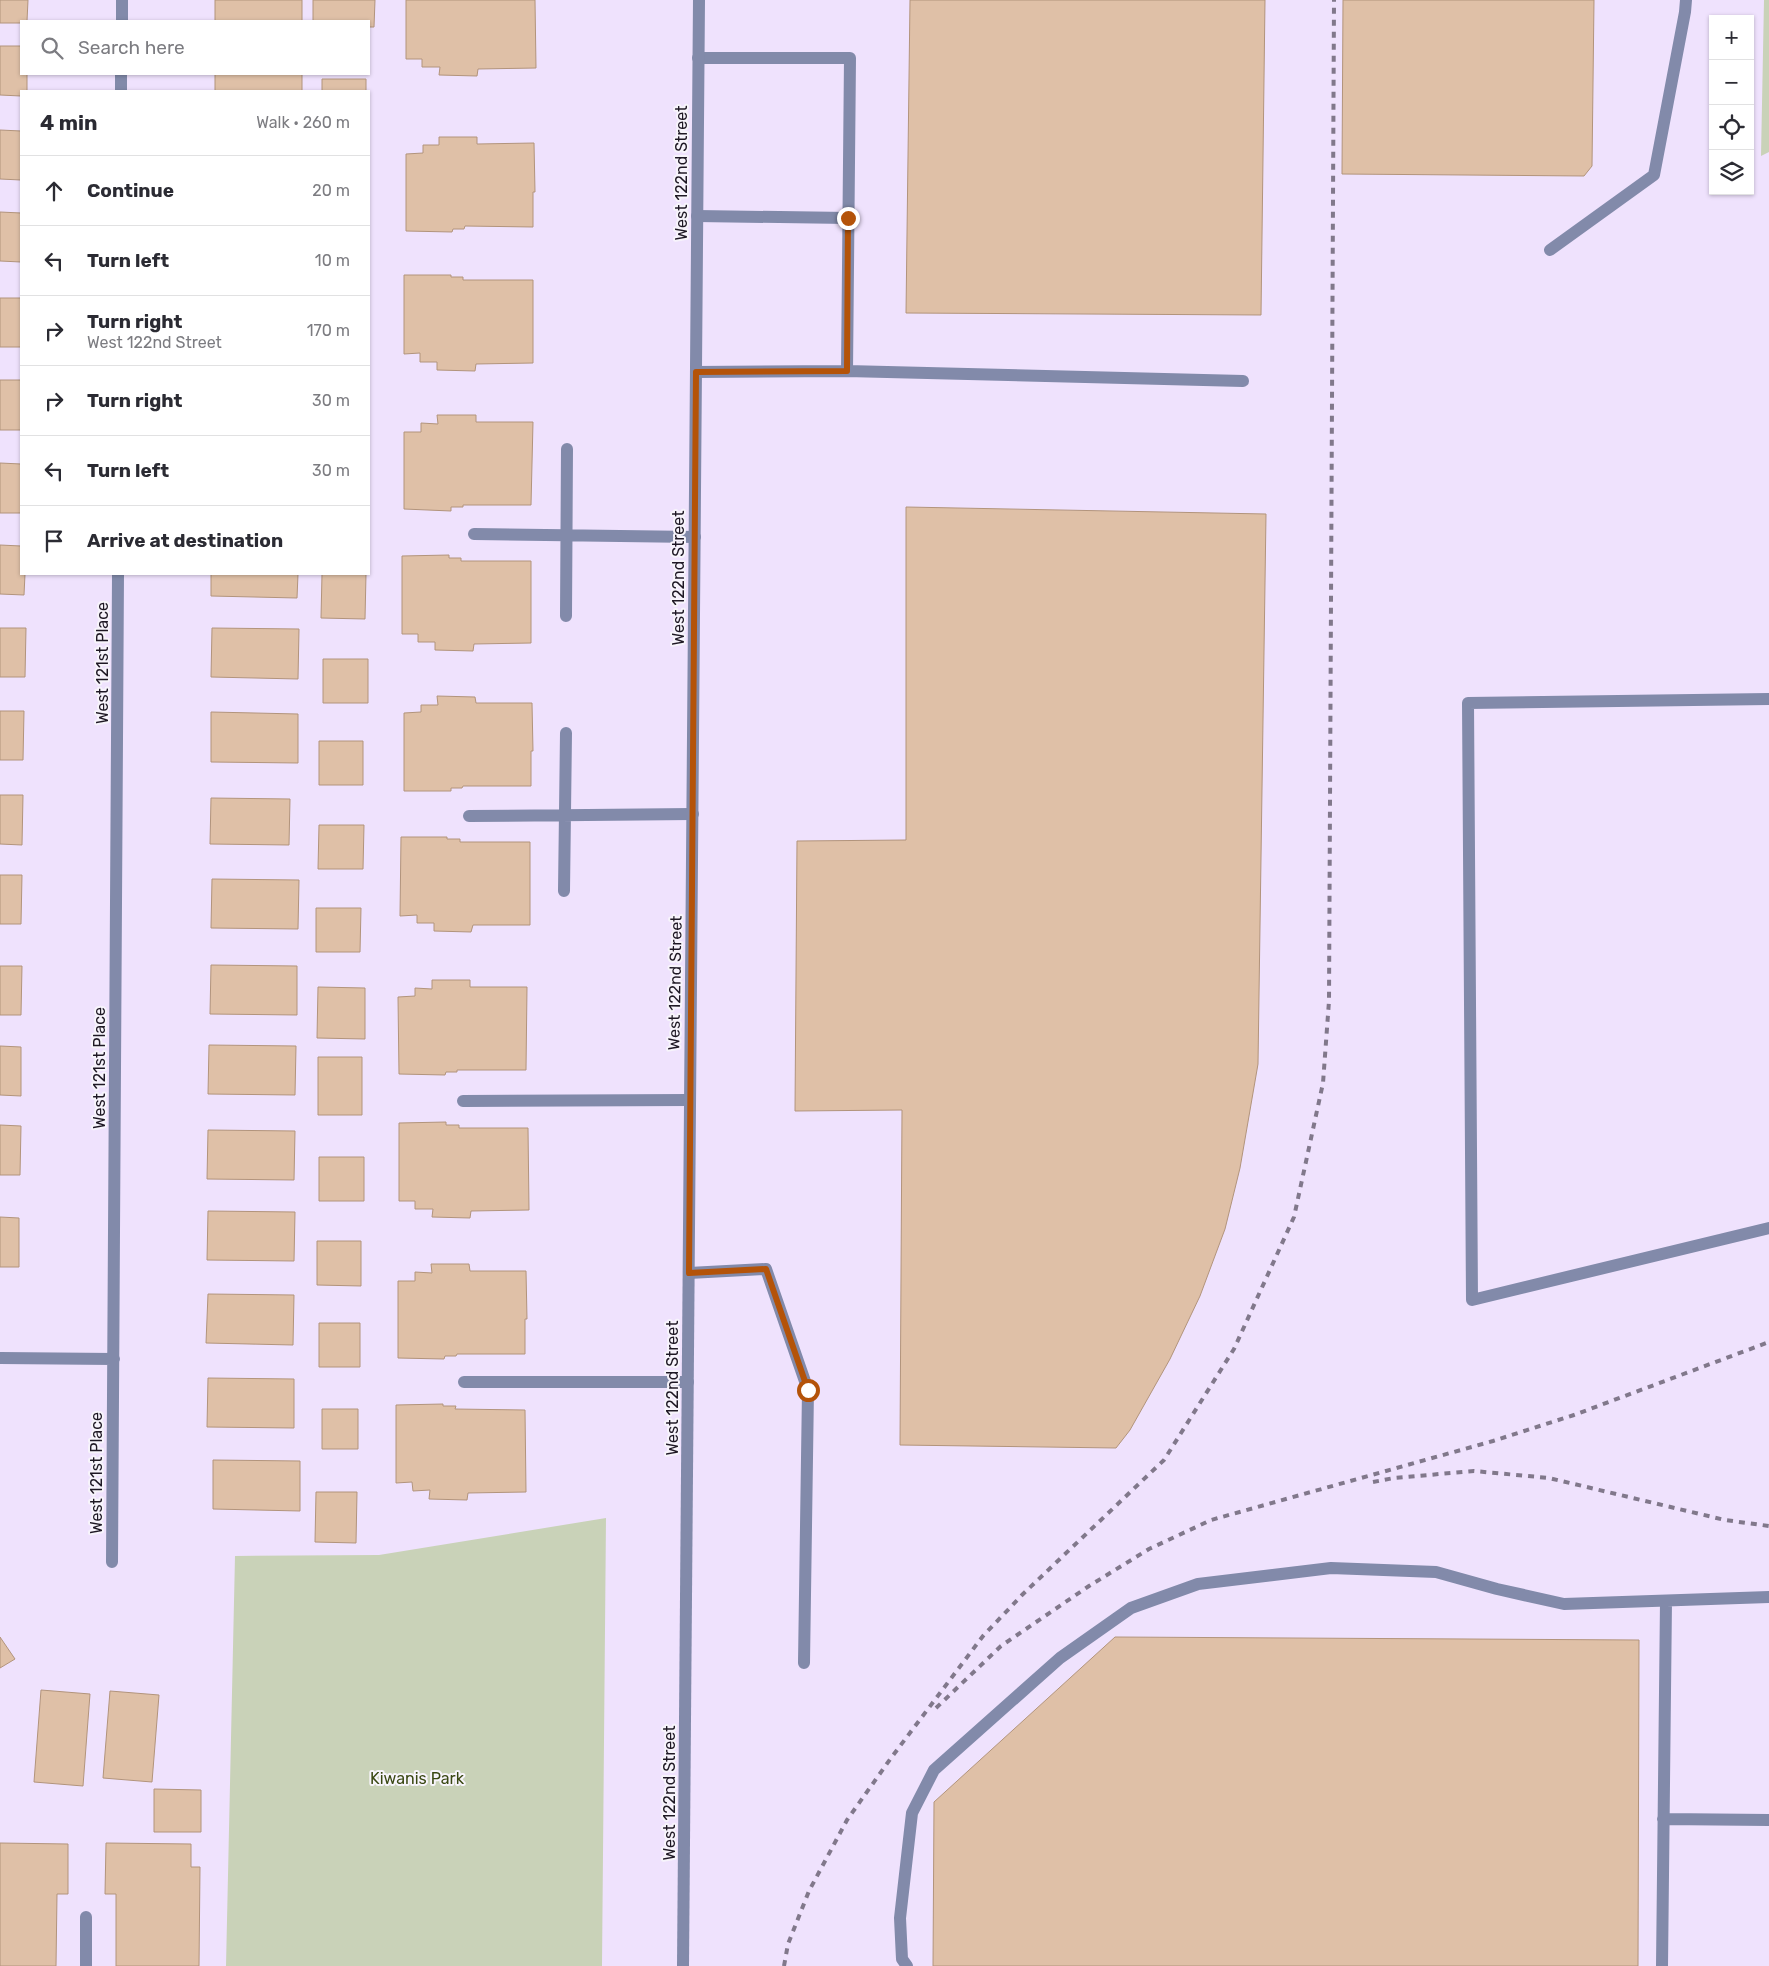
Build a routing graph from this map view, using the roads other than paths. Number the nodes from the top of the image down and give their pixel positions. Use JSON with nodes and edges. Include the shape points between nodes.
{"nodes":[{"id":1,"x":122,"y":0,"type":"edge"},
{"id":2,"x":699,"y":0,"type":"edge"},
{"id":3,"x":1686,"y":0,"type":"edge"},
{"id":4,"x":122,"y":20,"type":"edge"},
{"id":5,"x":698,"y":58,"type":"junction"},
{"id":6,"x":121,"y":75,"type":"edge"},
{"id":7,"x":121,"y":90,"type":"edge"},
{"id":8,"x":697,"y":216,"type":"junction"},
{"id":9,"x":848,"y":218,"type":"junction"},
{"id":10,"x":1550,"y":250,"type":"dead end"},
{"id":11,"x":847,"y":371,"type":"junction"},
{"id":12,"x":696,"y":372,"type":"junction"},
{"id":13,"x":1243,"y":381,"type":"dead end"},
{"id":14,"x":567,"y":450,"type":"dead end"},
{"id":15,"x":474,"y":534,"type":"dead end"},
{"id":16,"x":566,"y":535,"type":"junction"},
{"id":17,"x":695,"y":537,"type":"junction"},
{"id":18,"x":118,"y":575,"type":"edge"},
{"id":19,"x":566,"y":616,"type":"dead end"},
{"id":20,"x":1769,"y":699,"type":"edge"},
{"id":21,"x":566,"y":733,"type":"dead end"},
{"id":22,"x":565,"y":814,"type":"junction"},
{"id":23,"x":693,"y":814,"type":"junction"},
{"id":24,"x":470,"y":816,"type":"dead end"},
{"id":25,"x":564,"y":891,"type":"dead end"},
{"id":26,"x":690,"y":1100,"type":"junction"},
{"id":27,"x":463,"y":1101,"type":"dead end"},
{"id":28,"x":1769,"y":1228,"type":"edge"},
{"id":29,"x":689,"y":1273,"type":"junction"},
{"id":30,"x":0,"y":1358,"type":"edge"},
{"id":31,"x":114,"y":1359,"type":"junction"},
{"id":32,"x":464,"y":1382,"type":"dead end"},
{"id":33,"x":688,"y":1382,"type":"junction"},
{"id":34,"x":112,"y":1562,"type":"dead end"},
{"id":35,"x":1769,"y":1597,"type":"edge"},
{"id":36,"x":1666,"y":1600,"type":"junction"},
{"id":37,"x":804,"y":1663,"type":"dead end"},
{"id":38,"x":1664,"y":1819,"type":"junction"},
{"id":39,"x":1769,"y":1820,"type":"edge"},
{"id":40,"x":86,"y":1917,"type":"dead end"},
{"id":41,"x":86,"y":1966,"type":"edge"},
{"id":42,"x":683,"y":1966,"type":"edge"},
{"id":43,"x":906,"y":1966,"type":"edge"},
{"id":44,"x":1662,"y":1966,"type":"edge"}],
"edges":[{"from":1,"to":4,"type":"street"},
{"from":2,"to":5,"type":"street","name":"West 122nd Street"},
{"from":3,"to":10,"type":"street","via":[[1654,175]]},
{"from":5,"to":8,"type":"street","name":"West 122nd Street"},
{"from":5,"to":9,"type":"street","via":[[850,58]]},
{"from":6,"to":7,"type":"street"},
{"from":8,"to":9,"type":"street"},
{"from":8,"to":12,"type":"street","name":"West 122nd Street"},
{"from":9,"to":11,"type":"street"},
{"from":11,"to":12,"type":"street"},
{"from":11,"to":13,"type":"street"},
{"from":12,"to":17,"type":"street","name":"West 122nd Street"},
{"from":14,"to":16,"type":"street"},
{"from":15,"to":16,"type":"street"},
{"from":16,"to":17,"type":"street"},
{"from":16,"to":19,"type":"street"},
{"from":17,"to":23,"type":"street","name":"West 122nd Street"},
{"from":18,"to":31,"type":"street","name":"West 121st Place"},
{"from":20,"to":28,"type":"street","via":[[1468,703],[1472,1300]]},
{"from":21,"to":22,"type":"street"},
{"from":22,"to":23,"type":"street"},
{"from":22,"to":24,"type":"street"},
{"from":22,"to":25,"type":"street"},
{"from":23,"to":26,"type":"street","name":"West 122nd Street"},
{"from":26,"to":27,"type":"street"},
{"from":26,"to":29,"type":"street","name":"West 122nd Street"},
{"from":29,"to":33,"type":"street","name":"West 122nd Street"},
{"from":29,"to":37,"type":"street","via":[[766,1269],[808,1390]]},
{"from":30,"to":31,"type":"street"},
{"from":31,"to":34,"type":"street","name":"West 121st Place"},
{"from":32,"to":33,"type":"street"},
{"from":33,"to":42,"type":"street","name":"West 122nd Street"},
{"from":35,"to":36,"type":"street"},
{"from":36,"to":38,"type":"street"},
{"from":36,"to":43,"type":"street","via":[[1564,1604],[1436,1572],[1330,1568],[1198,1584],[1131,1608],[1060,1658],[934,1770],[912,1813],[900,1918],[902,1959]]},
{"from":38,"to":39,"type":"street"},
{"from":38,"to":44,"type":"street"},
{"from":40,"to":41,"type":"street"}]}
